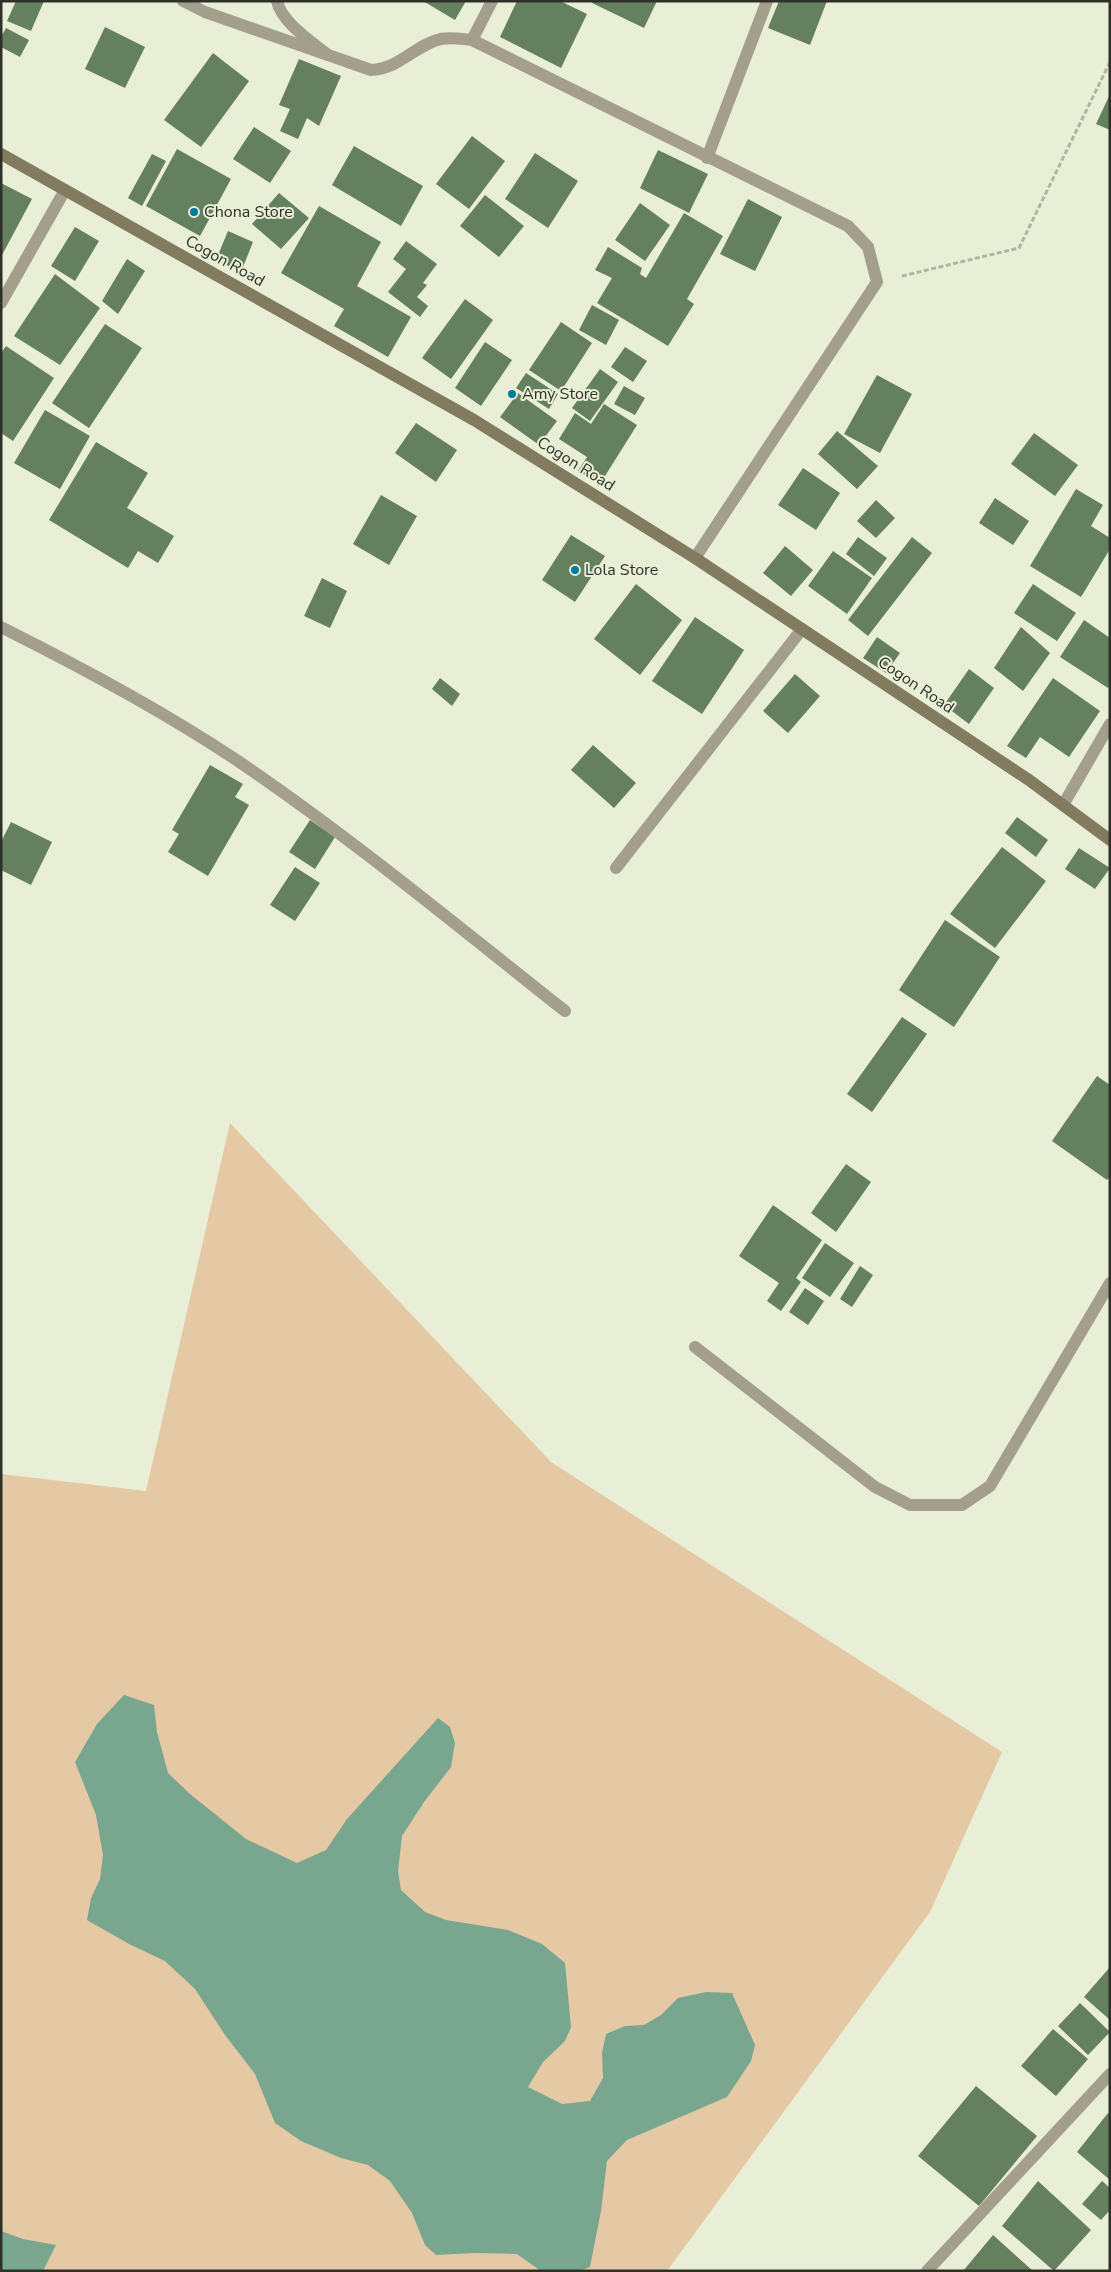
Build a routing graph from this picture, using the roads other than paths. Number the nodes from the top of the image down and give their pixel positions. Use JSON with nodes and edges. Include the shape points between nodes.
{"nodes":[{"id":1,"x":183,"y":1,"type":"edge"},
{"id":2,"x":277,"y":1,"type":"edge"},
{"id":3,"x":492,"y":1,"type":"edge"},
{"id":4,"x":767,"y":1,"type":"edge"},
{"id":5,"x":472,"y":40,"type":"junction"},
{"id":6,"x":330,"y":56,"type":"junction"},
{"id":7,"x":1,"y":154,"type":"edge"},
{"id":8,"x":707,"y":158,"type":"junction"},
{"id":9,"x":65,"y":190,"type":"junction"},
{"id":10,"x":1,"y":302,"type":"edge"},
{"id":11,"x":695,"y":558,"type":"junction"},
{"id":12,"x":1,"y":627,"type":"edge"},
{"id":13,"x":802,"y":629,"type":"junction"},
{"id":14,"x":1110,"y":724,"type":"edge"},
{"id":15,"x":1063,"y":805,"type":"junction"},
{"id":16,"x":1110,"y":840,"type":"edge"},
{"id":17,"x":616,"y":868,"type":"dead end"},
{"id":18,"x":565,"y":1011,"type":"dead end"},
{"id":19,"x":1110,"y":1283,"type":"edge"},
{"id":20,"x":695,"y":1347,"type":"dead end"},
{"id":21,"x":1110,"y":2074,"type":"edge"},
{"id":22,"x":927,"y":2271,"type":"edge"}],
"edges":[{"from":1,"to":6,"type":"street","via":[[204,12]]},
{"from":2,"to":6,"type":"street","via":[[296,28]]},
{"from":3,"to":5,"type":"street"},
{"from":4,"to":8,"type":"street"},
{"from":5,"to":6,"type":"street","via":[[440,39],[383,69],[371,70]]},
{"from":5,"to":8,"type":"street"},
{"from":7,"to":9,"type":"street","name":"Cogon Road"},
{"from":8,"to":11,"type":"street","via":[[848,226],[868,247],[877,282]]},
{"from":9,"to":10,"type":"street"},
{"from":9,"to":11,"type":"street","name":"Cogon Road","via":[[474,420]]},
{"from":11,"to":13,"type":"street","name":"Cogon Road"},
{"from":12,"to":18,"type":"street","via":[[109,681],[234,758],[374,860]]},
{"from":13,"to":15,"type":"street","name":"Cogon Road"},
{"from":13,"to":17,"type":"street"},
{"from":14,"to":15,"type":"street"},
{"from":15,"to":16,"type":"street","name":"Cogon Road"},
{"from":19,"to":20,"type":"street","via":[[990,1486],[962,1505],[910,1505],[875,1487]]},
{"from":21,"to":22,"type":"street"}]}
